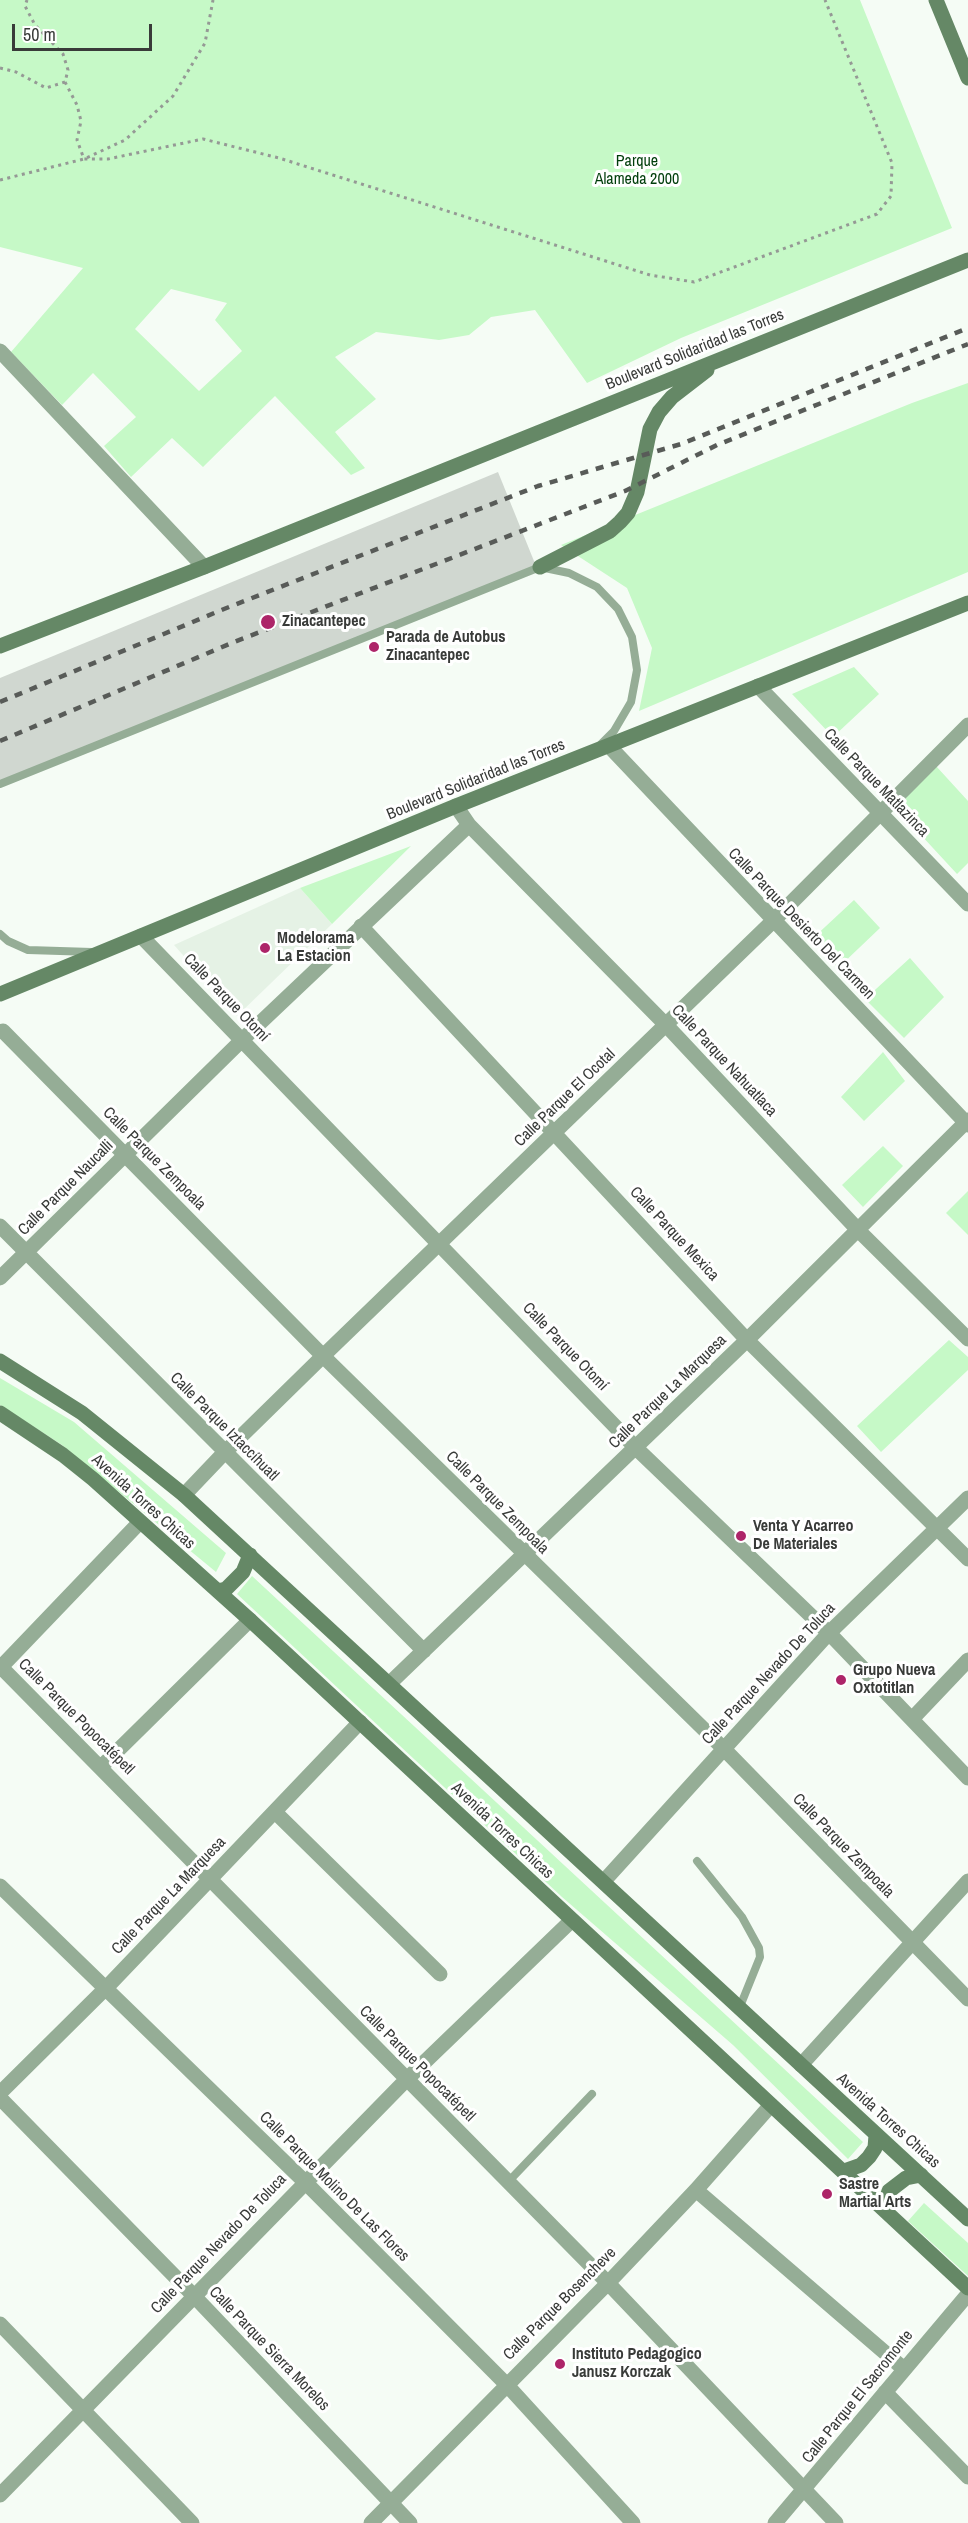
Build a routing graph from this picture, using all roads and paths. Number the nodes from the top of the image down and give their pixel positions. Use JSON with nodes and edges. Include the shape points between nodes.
{"nodes":[{"id":1,"x":27,"y":0,"type":"edge"},
{"id":2,"x":213,"y":0,"type":"edge"},
{"id":3,"x":825,"y":0,"type":"edge"},
{"id":4,"x":936,"y":0,"type":"edge"},
{"id":5,"x":0,"y":68,"type":"edge"},
{"id":6,"x":968,"y":78,"type":"edge"},
{"id":7,"x":64,"y":82,"type":"junction"},
{"id":8,"x":84,"y":159,"type":"junction"},
{"id":9,"x":0,"y":178,"type":"edge"},
{"id":10,"x":968,"y":260,"type":"edge"},
{"id":11,"x":0,"y":351,"type":"edge"},
{"id":12,"x":722,"y":359,"type":"junction"},
{"id":13,"x":204,"y":567,"type":"junction"},
{"id":14,"x":540,"y":567,"type":"junction"},
{"id":15,"x":968,"y":603,"type":"edge"},
{"id":16,"x":0,"y":646,"type":"edge"},
{"id":17,"x":758,"y":686,"type":"junction"},
{"id":18,"x":968,"y":725,"type":"edge"},
{"id":19,"x":609,"y":746,"type":"junction"},
{"id":20,"x":588,"y":754,"type":"junction"},
{"id":21,"x":0,"y":784,"type":"edge"},
{"id":22,"x":456,"y":806,"type":"junction"},
{"id":23,"x":881,"y":814,"type":"junction"},
{"id":24,"x":469,"y":825,"type":"junction"},
{"id":25,"x":968,"y":904,"type":"edge"},
{"id":26,"x":773,"y":921,"type":"junction"},
{"id":27,"x":361,"y":926,"type":"junction"},
{"id":28,"x":0,"y":934,"type":"edge"},
{"id":29,"x":141,"y":936,"type":"junction"},
{"id":30,"x":102,"y":952,"type":"junction"},
{"id":31,"x":0,"y":994,"type":"edge"},
{"id":32,"x":666,"y":1025,"type":"junction"},
{"id":33,"x":3,"y":1031,"type":"dead end"},
{"id":34,"x":242,"y":1040,"type":"junction"},
{"id":35,"x":967,"y":1123,"type":"edge"},
{"id":36,"x":555,"y":1133,"type":"junction"},
{"id":37,"x":125,"y":1155,"type":"junction"},
{"id":38,"x":0,"y":1226,"type":"edge"},
{"id":39,"x":859,"y":1231,"type":"junction"},
{"id":40,"x":441,"y":1244,"type":"junction"},
{"id":41,"x":27,"y":1252,"type":"junction"},
{"id":42,"x":0,"y":1278,"type":"edge"},
{"id":43,"x":968,"y":1339,"type":"edge"},
{"id":44,"x":747,"y":1341,"type":"junction"},
{"id":45,"x":323,"y":1356,"type":"junction"},
{"id":46,"x":0,"y":1361,"type":"edge"},
{"id":47,"x":0,"y":1413,"type":"edge"},
{"id":48,"x":636,"y":1448,"type":"junction"},
{"id":49,"x":224,"y":1453,"type":"junction"},
{"id":50,"x":184,"y":1495,"type":"junction"},
{"id":51,"x":968,"y":1498,"type":"edge"},
{"id":52,"x":139,"y":1523,"type":"junction"},
{"id":53,"x":936,"y":1528,"type":"junction"},
{"id":54,"x":250,"y":1555,"type":"junction"},
{"id":55,"x":524,"y":1555,"type":"junction"},
{"id":56,"x":968,"y":1559,"type":"edge"},
{"id":57,"x":218,"y":1592,"type":"junction"},
{"id":58,"x":250,"y":1620,"type":"junction"},
{"id":59,"x":829,"y":1633,"type":"junction"},
{"id":60,"x":424,"y":1651,"type":"junction"},
{"id":61,"x":968,"y":1660,"type":"edge"},
{"id":62,"x":0,"y":1667,"type":"edge"},
{"id":63,"x":389,"y":1684,"type":"junction"},
{"id":64,"x":912,"y":1719,"type":"junction"},
{"id":65,"x":360,"y":1722,"type":"junction"},
{"id":66,"x":724,"y":1749,"type":"junction"},
{"id":67,"x":101,"y":1767,"type":"junction"},
{"id":68,"x":968,"y":1778,"type":"edge"},
{"id":69,"x":275,"y":1812,"type":"junction"},
{"id":70,"x":697,"y":1861,"type":"dead end"},
{"id":71,"x":210,"y":1879,"type":"junction"},
{"id":72,"x":604,"y":1881,"type":"junction"},
{"id":73,"x":968,"y":1881,"type":"edge"},
{"id":74,"x":0,"y":1886,"type":"edge"},
{"id":75,"x":571,"y":1921,"type":"junction"},
{"id":76,"x":911,"y":1942,"type":"junction"},
{"id":77,"x":440,"y":1974,"type":"dead end"},
{"id":78,"x":106,"y":1988,"type":"junction"},
{"id":79,"x":968,"y":2000,"type":"edge"},
{"id":80,"x":739,"y":2009,"type":"junction"},
{"id":81,"x":801,"y":2065,"type":"junction"},
{"id":82,"x":407,"y":2079,"type":"junction"},
{"id":83,"x":0,"y":2093,"type":"edge"},
{"id":84,"x":592,"y":2094,"type":"dead end"},
{"id":85,"x":0,"y":2098,"type":"edge"},
{"id":86,"x":771,"y":2105,"type":"junction"},
{"id":87,"x":876,"y":2134,"type":"junction"},
{"id":88,"x":844,"y":2171,"type":"junction"},
{"id":89,"x":921,"y":2175,"type":"junction"},
{"id":90,"x":305,"y":2182,"type":"junction"},
{"id":91,"x":508,"y":2182,"type":"junction"},
{"id":92,"x":696,"y":2190,"type":"junction"},
{"id":93,"x":887,"y":2211,"type":"junction"},
{"id":94,"x":968,"y":2219,"type":"edge"},
{"id":95,"x":608,"y":2283,"type":"junction"},
{"id":96,"x":968,"y":2288,"type":"edge"},
{"id":97,"x":968,"y":2294,"type":"edge"},
{"id":98,"x":194,"y":2296,"type":"junction"},
{"id":99,"x":0,"y":2324,"type":"edge"},
{"id":100,"x":904,"y":2369,"type":"junction"},
{"id":101,"x":506,"y":2384,"type":"junction"},
{"id":102,"x":885,"y":2392,"type":"junction"},
{"id":103,"x":81,"y":2410,"type":"junction"},
{"id":104,"x":968,"y":2477,"type":"edge"},
{"id":105,"x":805,"y":2490,"type":"junction"},
{"id":106,"x":0,"y":2495,"type":"edge"},
{"id":107,"x":391,"y":2502,"type":"junction"},
{"id":108,"x":192,"y":2523,"type":"edge"},
{"id":109,"x":371,"y":2523,"type":"edge"},
{"id":110,"x":410,"y":2523,"type":"edge"},
{"id":111,"x":633,"y":2523,"type":"edge"},
{"id":112,"x":775,"y":2523,"type":"edge"},
{"id":113,"x":836,"y":2523,"type":"edge"}],
"edges":[{"from":1,"to":7,"type":"path","via":[[35,25],[63,54],[68,70]]},
{"from":2,"to":8,"type":"path","via":[[205,43],[173,96],[125,140]]},
{"from":3,"to":8,"type":"path","via":[[892,163],[891,196],[877,214],[694,282],[650,274],[279,158],[203,139],[108,159]]},
{"from":4,"to":6,"type":"main road"},
{"from":5,"to":7,"type":"path","via":[[46,88]]},
{"from":7,"to":8,"type":"path","via":[[81,121],[77,140]]},
{"from":8,"to":9,"type":"path","via":[[5,180]]},
{"from":10,"to":12,"type":"main road","name":"Boulevard Solidaridad las Torres"},
{"from":11,"to":13,"type":"street"},
{"from":12,"to":13,"type":"main road","name":"Boulevard Solidaridad las Torres"},
{"from":12,"to":14,"type":"main road","via":[[672,397],[659,412],[650,429],[637,492],[628,513],[610,531]]},
{"from":13,"to":16,"type":"main road","name":"Boulevard Solidaridad las Torres"},
{"from":14,"to":20,"type":"lane","via":[[569,573],[597,587],[618,609],[632,637],[637,669],[630,702],[614,731]]},
{"from":14,"to":21,"type":"lane"},
{"from":15,"to":17,"type":"main road","name":"Boulevard Solidaridad las Torres"},
{"from":17,"to":19,"type":"main road","name":"Boulevard Solidaridad las Torres"},
{"from":17,"to":23,"type":"street","name":"Calle Parque Matlazinca"},
{"from":18,"to":23,"type":"street","name":"Calle Parque El Ocotal"},
{"from":19,"to":20,"type":"main road","name":"Boulevard Solidaridad las Torres"},
{"from":19,"to":26,"type":"street","name":"Calle Parque Desierto Del Carmen"},
{"from":20,"to":22,"type":"main road","name":"Boulevard Solidaridad las Torres"},
{"from":22,"to":24,"type":"street","name":"Calle Parque Nahuatlaca"},
{"from":22,"to":29,"type":"main road","name":"Boulevard Solidaridad las Torres"},
{"from":23,"to":25,"type":"street","name":"Calle Parque Matlazinca"},
{"from":23,"to":26,"type":"street","name":"Calle Parque El Ocotal"},
{"from":24,"to":27,"type":"street","name":"Calle Parque Naucalli"},
{"from":24,"to":32,"type":"street","name":"Calle Parque Nahuatlaca"},
{"from":26,"to":32,"type":"street","name":"Calle Parque El Ocotal"},
{"from":26,"to":35,"type":"street","name":"Calle Parque Desierto Del Carmen"},
{"from":27,"to":34,"type":"street","name":"Calle Parque Naucalli"},
{"from":27,"to":36,"type":"street","name":"Calle Parque Mexica"},
{"from":28,"to":30,"type":"lane","via":[[28,950]]},
{"from":29,"to":30,"type":"main road","name":"Boulevard Solidaridad las Torres"},
{"from":29,"to":34,"type":"street","name":"Calle Parque Otomí"},
{"from":30,"to":31,"type":"main road","name":"Boulevard Solidaridad las Torres"},
{"from":32,"to":36,"type":"street","name":"Calle Parque El Ocotal"},
{"from":32,"to":39,"type":"street","name":"Calle Parque Nahuatlaca"},
{"from":33,"to":37,"type":"street","name":"Calle Parque Zempoala"},
{"from":34,"to":37,"type":"street","name":"Calle Parque Naucalli"},
{"from":34,"to":40,"type":"street","name":"Calle Parque Otomí"},
{"from":35,"to":39,"type":"street","name":"Calle Parque La Marquesa"},
{"from":36,"to":40,"type":"street","name":"Calle Parque El Ocotal"},
{"from":36,"to":44,"type":"street","name":"Calle Parque Mexica"},
{"from":37,"to":41,"type":"street","name":"Calle Parque Naucalli"},
{"from":37,"to":45,"type":"street","name":"Calle Parque Zempoala"},
{"from":38,"to":41,"type":"street","name":"Calle Parque Iztaccíhuatl"},
{"from":39,"to":43,"type":"street","name":"Calle Parque Nahuatlaca"},
{"from":39,"to":44,"type":"street","name":"Calle Parque La Marquesa"},
{"from":40,"to":45,"type":"street","name":"Calle Parque El Ocotal"},
{"from":40,"to":48,"type":"street","name":"Calle Parque Otomí"},
{"from":41,"to":42,"type":"street","name":"Calle Parque Naucalli"},
{"from":41,"to":49,"type":"street","name":"Calle Parque Iztaccíhuatl"},
{"from":44,"to":48,"type":"street","name":"Calle Parque La Marquesa"},
{"from":44,"to":53,"type":"street","name":"Calle Parque Mexica"},
{"from":45,"to":49,"type":"street","name":"Calle Parque El Ocotal"},
{"from":45,"to":55,"type":"street","name":"Calle Parque Zempoala"},
{"from":46,"to":50,"type":"main road","name":"Avenida Torres Chicas","via":[[82,1413]]},
{"from":47,"to":52,"type":"main road","name":"Avenida Torres Chicas","via":[[63,1455]]},
{"from":48,"to":55,"type":"street","name":"Calle Parque La Marquesa"},
{"from":48,"to":59,"type":"street","name":"Calle Parque Otomí"},
{"from":49,"to":50,"type":"street","name":"Calle Parque El Ocotal"},
{"from":49,"to":60,"type":"street","name":"Calle Parque Iztaccíhuatl"},
{"from":50,"to":54,"type":"main road","name":"Avenida Torres Chicas"},
{"from":51,"to":53,"type":"street","name":"Calle Parque Nevado De Toluca"},
{"from":52,"to":57,"type":"main road","name":"Avenida Torres Chicas"},
{"from":52,"to":62,"type":"street"},
{"from":53,"to":56,"type":"street","name":"Calle Parque Mexica"},
{"from":53,"to":59,"type":"street","name":"Calle Parque Nevado De Toluca"},
{"from":54,"to":57,"type":"main road","via":[[243,1572]]},
{"from":54,"to":63,"type":"main road","name":"Avenida Torres Chicas"},
{"from":55,"to":60,"type":"street","name":"Calle Parque La Marquesa"},
{"from":55,"to":66,"type":"street","name":"Calle Parque Zempoala"},
{"from":57,"to":58,"type":"main road","name":"Avenida Torres Chicas"},
{"from":58,"to":65,"type":"main road","name":"Avenida Torres Chicas"},
{"from":58,"to":67,"type":"street"},
{"from":59,"to":64,"type":"street","name":"Calle Parque Otomí"},
{"from":59,"to":66,"type":"street","name":"Calle Parque Nevado De Toluca"},
{"from":60,"to":63,"type":"street","name":"Calle Parque La Marquesa"},
{"from":61,"to":64,"type":"street"},
{"from":62,"to":67,"type":"street","name":"Calle Parque Popocatépetl"},
{"from":63,"to":72,"type":"main road","name":"Avenida Torres Chicas"},
{"from":64,"to":68,"type":"street","name":"Calle Parque Otomí"},
{"from":65,"to":69,"type":"street","name":"Calle Parque La Marquesa"},
{"from":65,"to":75,"type":"main road","name":"Avenida Torres Chicas"},
{"from":66,"to":72,"type":"street","name":"Calle Parque Nevado De Toluca"},
{"from":66,"to":76,"type":"street","name":"Calle Parque Zempoala"},
{"from":67,"to":71,"type":"street","name":"Calle Parque Popocatépetl"},
{"from":69,"to":71,"type":"street","name":"Calle Parque La Marquesa"},
{"from":69,"to":77,"type":"street"},
{"from":70,"to":80,"type":"lane","via":[[742,1917],[759,1948],[760,1957]]},
{"from":71,"to":78,"type":"street","name":"Calle Parque La Marquesa"},
{"from":71,"to":82,"type":"street","name":"Calle Parque Popocatépetl"},
{"from":72,"to":80,"type":"main road","name":"Avenida Torres Chicas"},
{"from":73,"to":76,"type":"street"},
{"from":74,"to":78,"type":"street","name":"Calle Parque Molino De Las Flores"},
{"from":75,"to":82,"type":"street","name":"Calle Parque Nevado De Toluca"},
{"from":75,"to":86,"type":"main road","name":"Avenida Torres Chicas"},
{"from":76,"to":79,"type":"street","name":"Calle Parque Zempoala"},
{"from":76,"to":81,"type":"street"},
{"from":78,"to":83,"type":"street","name":"Calle Parque La Marquesa"},
{"from":78,"to":90,"type":"street","name":"Calle Parque Molino De Las Flores"},
{"from":80,"to":81,"type":"main road","name":"Avenida Torres Chicas"},
{"from":81,"to":87,"type":"main road","name":"Avenida Torres Chicas"},
{"from":82,"to":90,"type":"street","name":"Calle Parque Nevado De Toluca"},
{"from":82,"to":91,"type":"street","name":"Calle Parque Popocatépetl"},
{"from":84,"to":91,"type":"lane"},
{"from":85,"to":98,"type":"street","name":"Calle Parque Sierra Morelos"},
{"from":86,"to":88,"type":"main road","name":"Avenida Torres Chicas"},
{"from":86,"to":92,"type":"street","name":"Calle Parque Bosencheve"},
{"from":87,"to":88,"type":"main road","via":[[875,2148],[869,2157],[861,2165]]},
{"from":87,"to":89,"type":"main road","name":"Avenida Torres Chicas"},
{"from":88,"to":93,"type":"main road","name":"Avenida Torres Chicas"},
{"from":89,"to":93,"type":"main road","via":[[906,2178],[889,2191]]},
{"from":89,"to":94,"type":"main road","name":"Avenida Torres Chicas"},
{"from":90,"to":98,"type":"street","name":"Calle Parque Nevado De Toluca"},
{"from":90,"to":101,"type":"street","name":"Calle Parque Molino De Las Flores"},
{"from":91,"to":95,"type":"street","name":"Calle Parque Popocatépetl"},
{"from":92,"to":95,"type":"street","name":"Calle Parque Bosencheve"},
{"from":92,"to":100,"type":"street"},
{"from":93,"to":96,"type":"main road","name":"Avenida Torres Chicas"},
{"from":95,"to":101,"type":"street","name":"Calle Parque Bosencheve"},
{"from":95,"to":105,"type":"street","name":"Calle Parque Popocatépetl"},
{"from":97,"to":100,"type":"street","name":"Calle Parque El Sacromonte"},
{"from":98,"to":103,"type":"street","name":"Calle Parque Nevado De Toluca"},
{"from":98,"to":107,"type":"street","name":"Calle Parque Sierra Morelos"},
{"from":99,"to":103,"type":"street"},
{"from":100,"to":102,"type":"street","name":"Calle Parque El Sacromonte"},
{"from":101,"to":107,"type":"street","name":"Calle Parque Bosencheve"},
{"from":101,"to":111,"type":"street","name":"Calle Parque Molino De Las Flores"},
{"from":102,"to":104,"type":"street"},
{"from":102,"to":105,"type":"street","name":"Calle Parque El Sacromonte"},
{"from":103,"to":106,"type":"street","name":"Calle Parque Nevado De Toluca"},
{"from":103,"to":108,"type":"street"},
{"from":105,"to":112,"type":"street","name":"Calle Parque El Sacromonte"},
{"from":105,"to":113,"type":"street","name":"Calle Parque Popocatépetl"},
{"from":107,"to":109,"type":"street","name":"Calle Parque Bosencheve"},
{"from":107,"to":110,"type":"street","name":"Calle Parque Sierra Morelos"}]}
